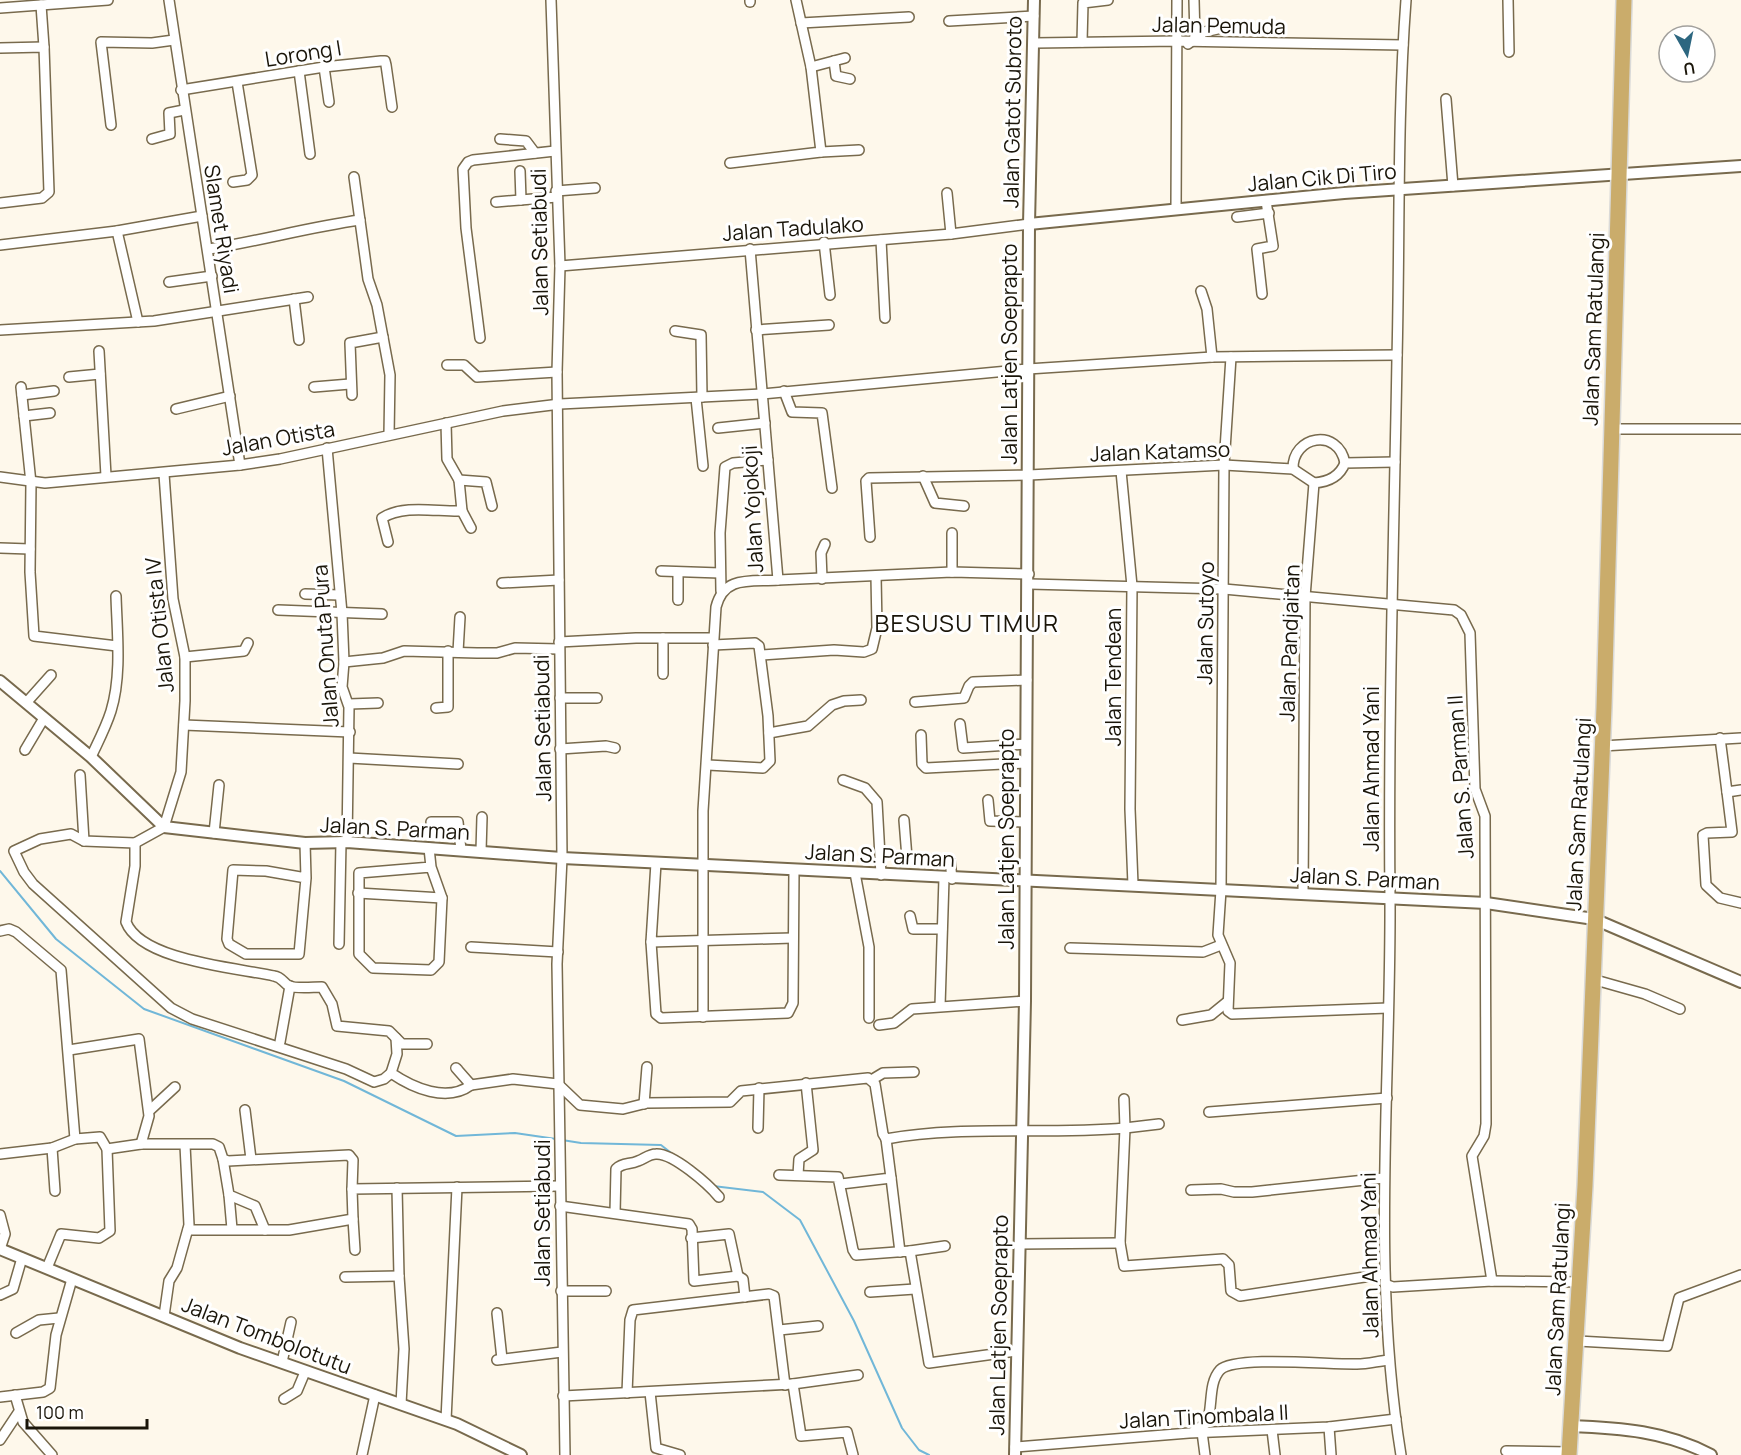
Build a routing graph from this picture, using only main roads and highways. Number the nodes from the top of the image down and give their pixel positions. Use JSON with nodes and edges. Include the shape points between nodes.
{"nodes":[{"id":1,"x":1624,"y":0,"type":"edge"},
{"id":2,"x":1570,"y":1454,"type":"edge"}],
"edges":[{"from":1,"to":2,"type":"highway","name":"Jalan Sam Ratulangi","via":[[1602,746]]}]}
